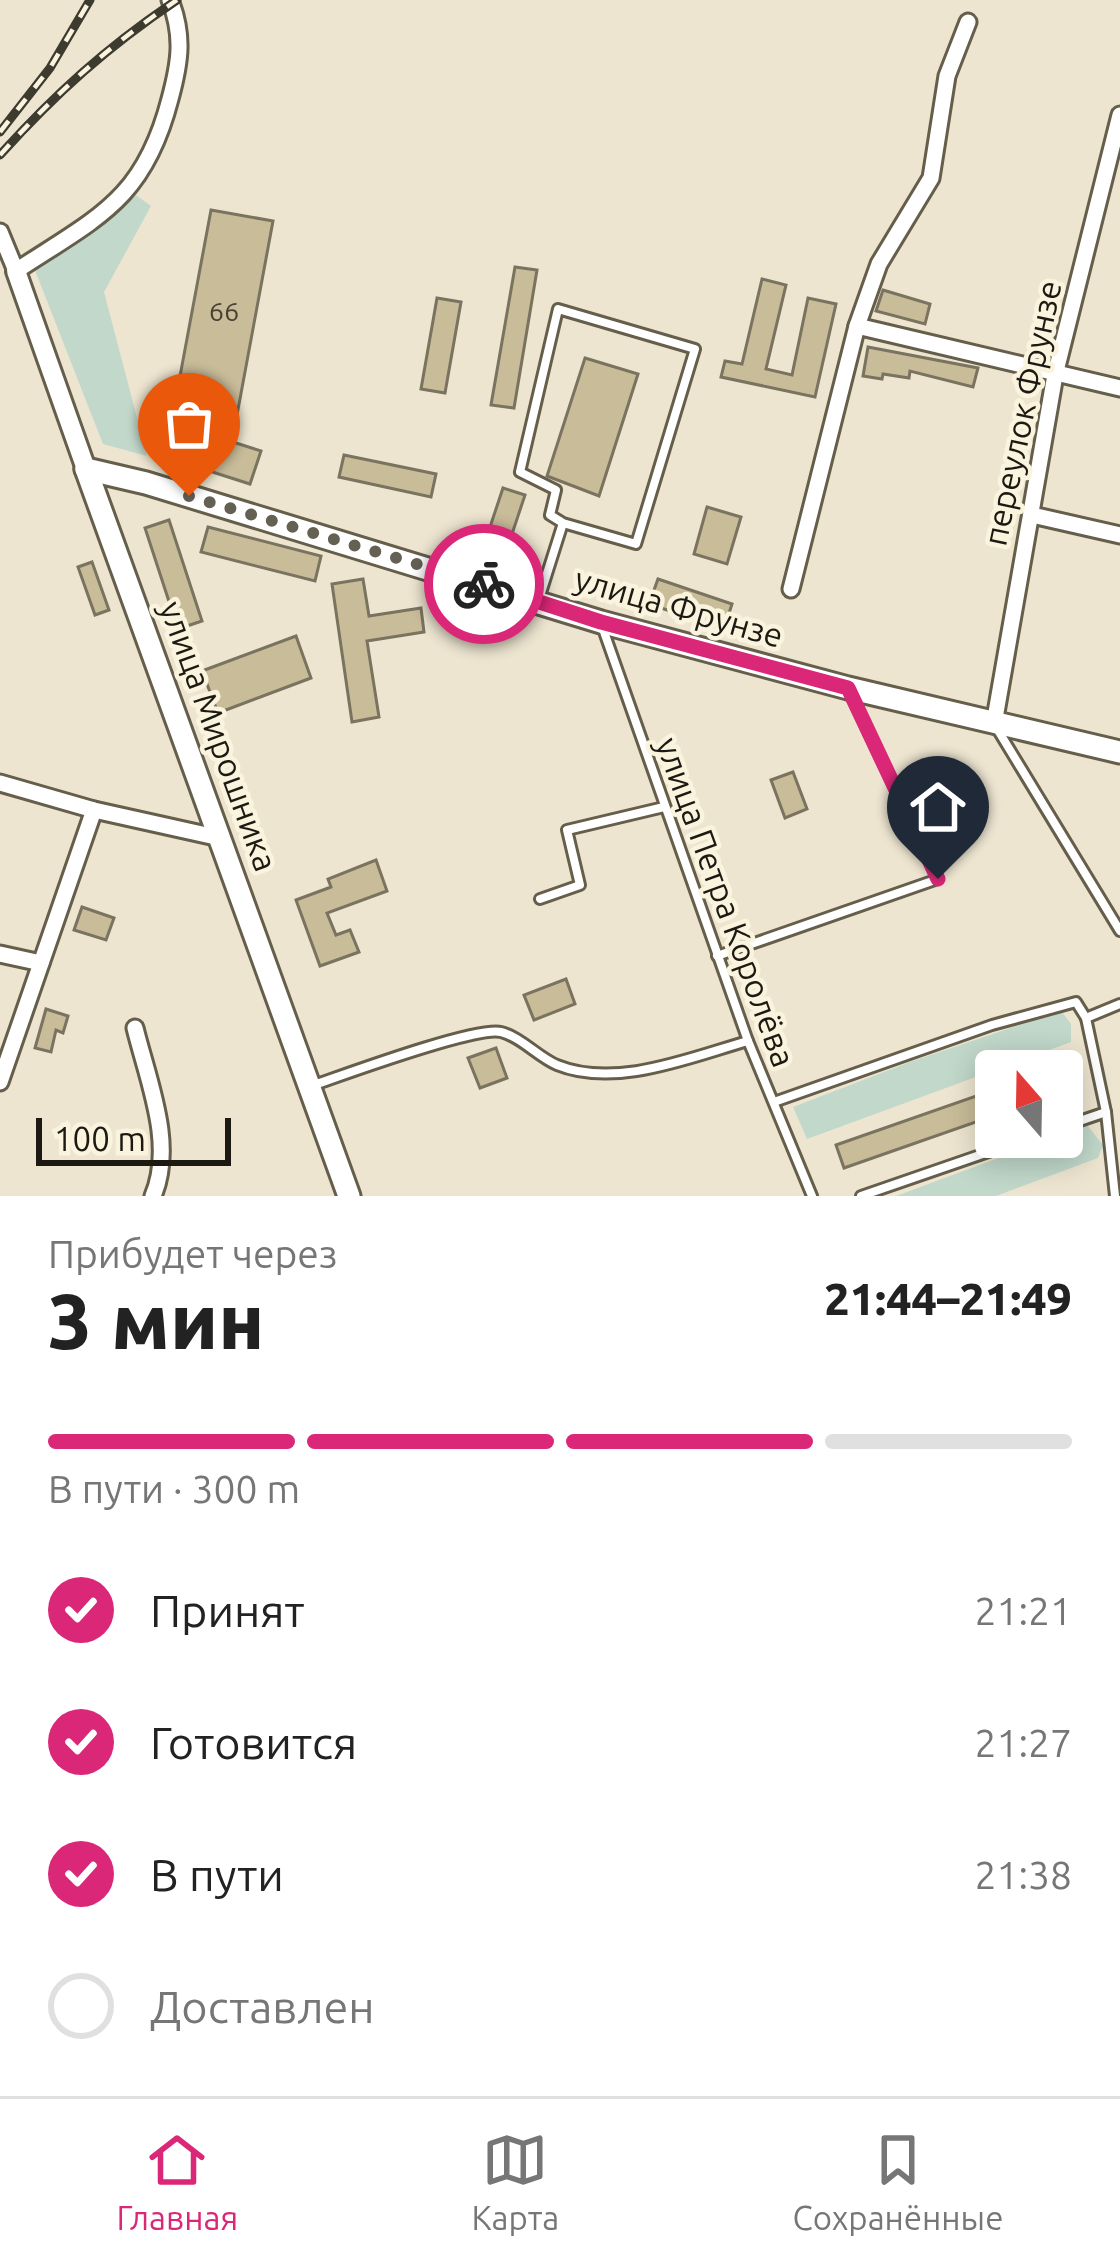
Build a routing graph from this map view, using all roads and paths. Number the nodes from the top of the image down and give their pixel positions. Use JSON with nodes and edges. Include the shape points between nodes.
{"nodes":[{"id":1,"x":170,"y":0,"type":"edge"},
{"id":2,"x":968,"y":22,"type":"dead end"},
{"id":3,"x":1120,"y":116,"type":"edge"},
{"id":4,"x":0,"y":232,"type":"edge"},
{"id":5,"x":16,"y":271,"type":"junction"},
{"id":6,"x":857,"y":326,"type":"junction"},
{"id":7,"x":1055,"y":375,"type":"junction"},
{"id":8,"x":1120,"y":388,"type":"edge"},
{"id":9,"x":86,"y":469,"type":"junction"},
{"id":10,"x":1032,"y":515,"type":"junction"},
{"id":11,"x":563,"y":524,"type":"junction"},
{"id":12,"x":1120,"y":536,"type":"edge"},
{"id":13,"x":791,"y":589,"type":"dead end"},
{"id":14,"x":538,"y":601,"type":"junction"},
{"id":15,"x":601,"y":622,"type":"junction"},
{"id":16,"x":848,"y":688,"type":"junction"},
{"id":17,"x":994,"y":724,"type":"junction"},
{"id":18,"x":1120,"y":752,"type":"edge"},
{"id":19,"x":0,"y":783,"type":"edge"},
{"id":20,"x":664,"y":807,"type":"junction"},
{"id":21,"x":94,"y":811,"type":"junction"},
{"id":22,"x":220,"y":838,"type":"junction"},
{"id":23,"x":540,"y":899,"type":"dead end"},
{"id":24,"x":1120,"y":931,"type":"edge"},
{"id":25,"x":0,"y":954,"type":"edge"},
{"id":26,"x":717,"y":956,"type":"junction"},
{"id":27,"x":41,"y":963,"type":"junction"},
{"id":28,"x":1120,"y":1004,"type":"edge"},
{"id":29,"x":1085,"y":1018,"type":"junction"},
{"id":30,"x":135,"y":1028,"type":"dead end"},
{"id":31,"x":748,"y":1041,"type":"junction"},
{"id":32,"x":0,"y":1082,"type":"edge"},
{"id":33,"x":310,"y":1086,"type":"junction"},
{"id":34,"x":774,"y":1102,"type":"junction"},
{"id":35,"x":1106,"y":1112,"type":"junction"},
{"id":36,"x":1083,"y":1119,"type":"edge"},
{"id":37,"x":975,"y":1157,"type":"edge"},
{"id":38,"x":153,"y":1196,"type":"edge"},
{"id":39,"x":349,"y":1196,"type":"edge"},
{"id":40,"x":812,"y":1196,"type":"edge"},
{"id":41,"x":861,"y":1196,"type":"edge"},
{"id":42,"x":1115,"y":1196,"type":"edge"}],
"edges":[{"from":1,"to":5,"type":"street","via":[[180,60],[161,134],[139,178],[105,212]]},
{"from":2,"to":6,"type":"street","via":[[947,76],[931,178],[879,264]]},
{"from":3,"to":7,"type":"street","name":"переулок Фрунзе"},
{"from":4,"to":5,"type":"street","name":"улица Мирошника"},
{"from":5,"to":9,"type":"street","name":"улица Мирошника"},
{"from":6,"to":7,"type":"street"},
{"from":6,"to":13,"type":"street"},
{"from":7,"to":8,"type":"street"},
{"from":7,"to":10,"type":"street","name":"переулок Фрунзе"},
{"from":9,"to":14,"type":"main road","name":"улица Фрунзе"},
{"from":9,"to":22,"type":"main road","name":"улица Мирошника"},
{"from":10,"to":12,"type":"street"},
{"from":10,"to":17,"type":"street","name":"переулок Фрунзе"},
{"from":11,"to":11,"type":"lane","via":[[636,544],[695,349],[558,309],[520,472],[556,490],[550,515]]},
{"from":11,"to":14,"type":"lane"},
{"from":14,"to":15,"type":"main road","name":"улица Фрунзе"},
{"from":15,"to":16,"type":"main road","name":"улица Фрунзе"},
{"from":15,"to":20,"type":"lane","name":"улица Петра Королёва"},
{"from":16,"to":17,"type":"main road","name":"улица Фрунзе"},
{"from":16,"to":26,"type":"lane","via":[[938,879]]},
{"from":17,"to":18,"type":"main road","name":"улица Фрунзе"},
{"from":17,"to":24,"type":"lane"},
{"from":19,"to":21,"type":"street"},
{"from":20,"to":23,"type":"lane","via":[[567,830],[580,885]]},
{"from":20,"to":26,"type":"lane","name":"улица Петра Королёва"},
{"from":21,"to":22,"type":"street"},
{"from":21,"to":27,"type":"street"},
{"from":22,"to":33,"type":"main road","name":"улица Мирошника"},
{"from":25,"to":27,"type":"street"},
{"from":26,"to":31,"type":"lane","name":"улица Петра Королёва"},
{"from":27,"to":32,"type":"street"},
{"from":28,"to":29,"type":"lane"},
{"from":29,"to":34,"type":"lane","via":[[1076,1002]]},
{"from":29,"to":35,"type":"lane"},
{"from":30,"to":38,"type":"street","via":[[161,1138],[163,1172]]},
{"from":31,"to":33,"type":"lane","via":[[601,1072],[559,1066],[500,1032]]},
{"from":31,"to":34,"type":"lane","name":"улица Петра Королёва"},
{"from":33,"to":39,"type":"main road","name":"улица Мирошника"},
{"from":34,"to":40,"type":"lane","name":"улица Петра Королёва"},
{"from":35,"to":36,"type":"lane"},
{"from":35,"to":42,"type":"lane"},
{"from":37,"to":41,"type":"lane"}]}
